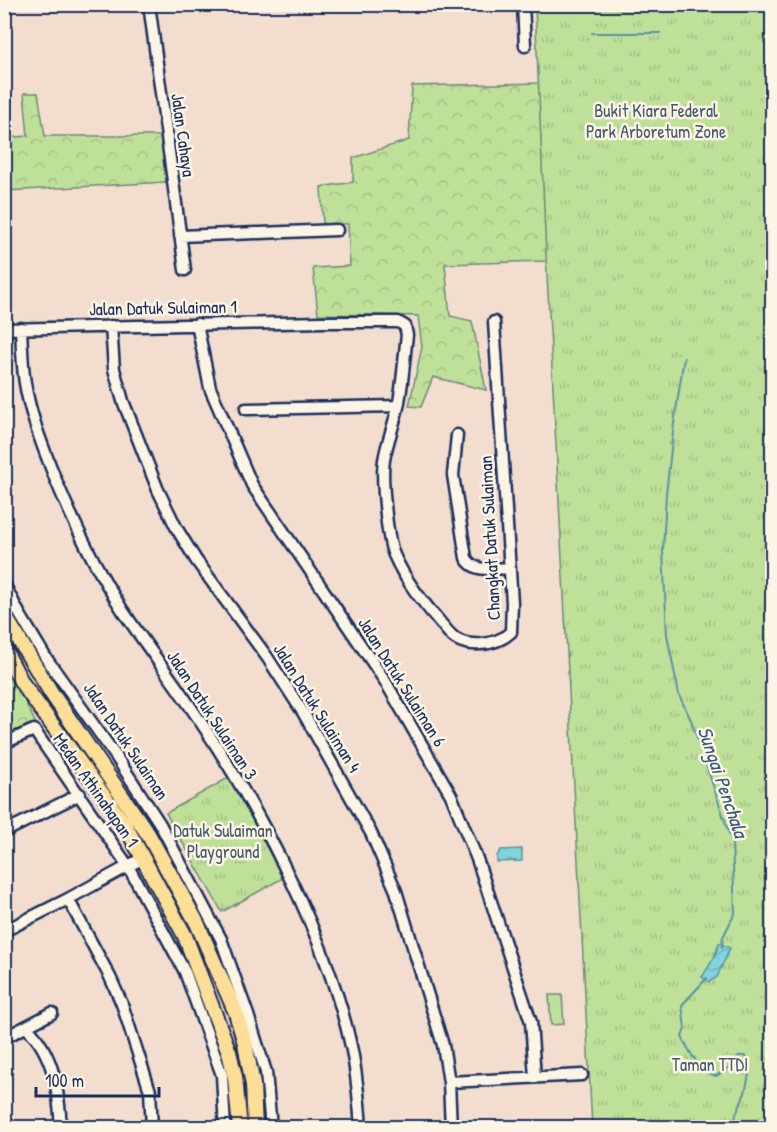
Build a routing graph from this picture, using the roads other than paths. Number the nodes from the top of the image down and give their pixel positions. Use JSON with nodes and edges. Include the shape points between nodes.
{"nodes":[{"id":1,"x":149,"y":4,"type":"edge"},
{"id":2,"x":523,"y":4,"type":"edge"},
{"id":3,"x":525,"y":46,"type":"dead end"},
{"id":4,"x":337,"y":230,"type":"dead end"},
{"id":5,"x":180,"y":236,"type":"junction"},
{"id":6,"x":184,"y":270,"type":"dead end"},
{"id":7,"x":322,"y":322,"type":"joint"},
{"id":8,"x":494,"y":322,"type":"dead end"},
{"id":9,"x":197,"y":324,"type":"junction"},
{"id":10,"x":111,"y":326,"type":"junction"},
{"id":11,"x":21,"y":328,"type":"junction"},
{"id":12,"x":4,"y":329,"type":"edge"},
{"id":13,"x":398,"y":406,"type":"junction"},
{"id":14,"x":246,"y":409,"type":"dead end"},
{"id":15,"x":457,"y":435,"type":"dead end"},
{"id":16,"x":510,"y":568,"type":"junction"},
{"id":17,"x":4,"y":584,"type":"edge"},
{"id":18,"x":4,"y":615,"type":"edge"},
{"id":19,"x":4,"y":650,"type":"edge"},
{"id":20,"x":28,"y":658,"type":"junction"},
{"id":21,"x":22,"y":683,"type":"junction"},
{"id":22,"x":4,"y":743,"type":"edge"},
{"id":23,"x":80,"y":794,"type":"junction"},
{"id":24,"x":125,"y":825,"type":"junction"},
{"id":25,"x":4,"y":832,"type":"edge"},
{"id":26,"x":107,"y":835,"type":"junction"},
{"id":27,"x":143,"y":858,"type":"junction"},
{"id":28,"x":128,"y":866,"type":"junction"},
{"id":29,"x":68,"y":899,"type":"junction"},
{"id":30,"x":4,"y":931,"type":"edge"},
{"id":31,"x":219,"y":974,"type":"junction"},
{"id":32,"x":212,"y":1005,"type":"junction"},
{"id":33,"x":52,"y":1013,"type":"dead end"},
{"id":34,"x":27,"y":1028,"type":"junction"},
{"id":35,"x":4,"y":1038,"type":"edge"},
{"id":36,"x":582,"y":1075,"type":"dead end"},
{"id":37,"x":535,"y":1077,"type":"junction"},
{"id":38,"x":449,"y":1082,"type":"junction"},
{"id":39,"x":61,"y":1128,"type":"edge"},
{"id":40,"x":152,"y":1128,"type":"edge"},
{"id":41,"x":225,"y":1128,"type":"edge"},
{"id":42,"x":240,"y":1128,"type":"edge"},
{"id":43,"x":255,"y":1128,"type":"edge"},
{"id":44,"x":271,"y":1128,"type":"edge"},
{"id":45,"x":361,"y":1128,"type":"edge"},
{"id":46,"x":451,"y":1128,"type":"edge"}],
"edges":[{"from":1,"to":5,"type":"street","name":"Jalan Cahaya"},
{"from":2,"to":3,"type":"street"},
{"from":4,"to":5,"type":"street"},
{"from":5,"to":6,"type":"street","name":"Jalan Cahaya"},
{"from":7,"to":9,"type":"street","name":"Jalan Datuk Sulaiman 1"},
{"from":7,"to":13,"type":"street","name":"Changkat Datuk Sulaiman","via":[[399,322],[405,326]]},
{"from":8,"to":16,"type":"street","name":"Changkat Datuk Sulaiman"},
{"from":9,"to":10,"type":"street","name":"Jalan Datuk Sulaiman 1"},
{"from":9,"to":37,"type":"street","name":"Jalan Datuk Sulaiman 6","via":[[210,388],[252,485],[385,681],[451,795],[531,1022]]},
{"from":10,"to":11,"type":"street","name":"Jalan Datuk Sulaiman 1"},
{"from":10,"to":38,"type":"street","name":"Jalan Datuk Sulaiman 4","via":[[114,369],[123,401],[177,529],[304,714],[371,833],[412,939]]},
{"from":11,"to":12,"type":"street","name":"Jalan Datuk Sulaiman 1"},
{"from":11,"to":45,"type":"street","name":"Jalan Datuk Sulaiman 3","via":[[25,383],[34,420],[72,518],[122,609],[206,730],[262,823],[311,925],[351,1046]]},
{"from":13,"to":14,"type":"street"},
{"from":13,"to":16,"type":"street","name":"Changkat Datuk Sulaiman","via":[[383,463],[386,517],[393,554],[414,591],[454,639],[468,644],[495,642],[511,632]]},
{"from":15,"to":16,"type":"street","via":[[453,475],[466,558],[476,569]]},
{"from":17,"to":44,"type":"street","name":"Jalan Datuk Sulaiman","via":[[46,658],[160,824],[221,939],[266,1072]]},
{"from":18,"to":20,"type":"main road","name":"Jalan Datuk Sulaiman"},
{"from":19,"to":21,"type":"main road"},
{"from":20,"to":21,"type":"main road","via":[[19,668]]},
{"from":20,"to":31,"type":"main road","name":"Jalan Datuk Sulaiman","via":[[148,834],[197,923]]},
{"from":21,"to":24,"type":"main road"},
{"from":22,"to":23,"type":"street","name":"Medan Athinahapan 1","via":[[34,729]]},
{"from":23,"to":25,"type":"street"},
{"from":23,"to":26,"type":"street","name":"Medan Athinahapan 1"},
{"from":24,"to":26,"type":"street"},
{"from":24,"to":27,"type":"main road"},
{"from":26,"to":28,"type":"street","name":"Medan Athinahapan 1"},
{"from":27,"to":28,"type":"street"},
{"from":27,"to":32,"type":"main road","via":[[185,936]]},
{"from":28,"to":29,"type":"street"},
{"from":28,"to":41,"type":"street","via":[[185,972],[222,1075]]},
{"from":29,"to":30,"type":"street"},
{"from":29,"to":40,"type":"street","via":[[122,1004],[150,1091]]},
{"from":31,"to":32,"type":"main road","via":[[226,1008]]},
{"from":31,"to":43,"type":"main road","name":"Jalan Datuk Sulaiman","via":[[236,1013],[249,1059]]},
{"from":32,"to":42,"type":"main road","via":[[235,1077]]},
{"from":33,"to":34,"type":"street"},
{"from":34,"to":35,"type":"street"},
{"from":34,"to":39,"type":"street","via":[[40,1042],[57,1086]]},
{"from":36,"to":37,"type":"street"},
{"from":37,"to":38,"type":"street"},
{"from":38,"to":46,"type":"street","name":"Jalan Datuk Sulaiman 4"}]}
